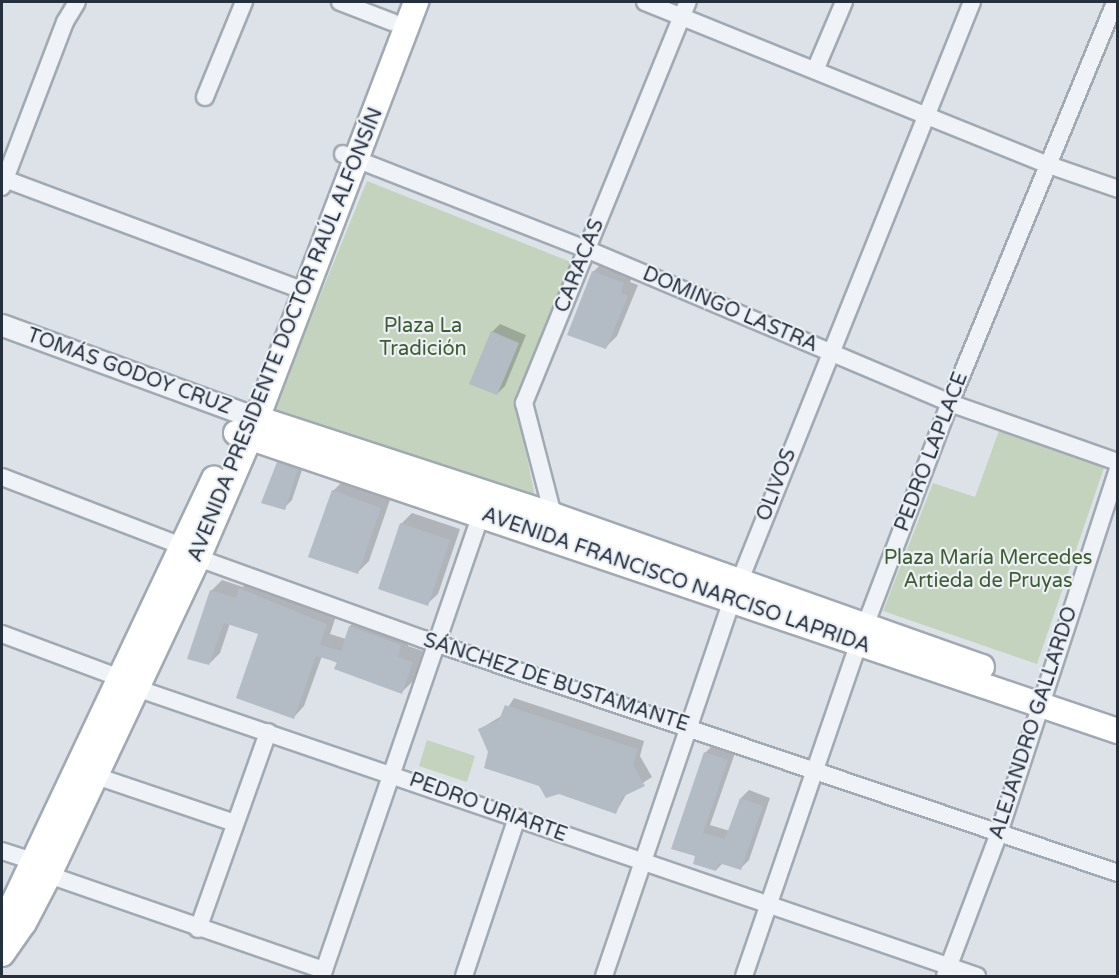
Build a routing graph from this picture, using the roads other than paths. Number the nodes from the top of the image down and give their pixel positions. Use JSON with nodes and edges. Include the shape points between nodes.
{"nodes":[{"id":1,"x":77,"y":2,"type":"edge"},
{"id":2,"x":244,"y":2,"type":"edge"},
{"id":3,"x":340,"y":2,"type":"edge"},
{"id":4,"x":416,"y":2,"type":"edge"},
{"id":5,"x":645,"y":2,"type":"edge"},
{"id":6,"x":844,"y":2,"type":"edge"},
{"id":7,"x":972,"y":2,"type":"edge"},
{"id":8,"x":1115,"y":2,"type":"edge"},
{"id":9,"x":685,"y":9,"type":"edge"},
{"id":10,"x":396,"y":12,"type":"edge"},
{"id":11,"x":816,"y":68,"type":"junction"},
{"id":12,"x":205,"y":97,"type":"dead end"},
{"id":13,"x":924,"y":115,"type":"junction"},
{"id":14,"x":350,"y":157,"type":"junction"},
{"id":15,"x":1046,"y":164,"type":"junction"},
{"id":16,"x":3,"y":181,"type":"edge"},
{"id":17,"x":1118,"y":189,"type":"edge"},
{"id":18,"x":586,"y":249,"type":"junction"},
{"id":19,"x":298,"y":288,"type":"junction"},
{"id":20,"x":2,"y":325,"type":"edge"},
{"id":21,"x":829,"y":351,"type":"junction"},
{"id":22,"x":950,"y":403,"type":"junction"},
{"id":23,"x":246,"y":425,"type":"junction"},
{"id":24,"x":1118,"y":462,"type":"edge"},
{"id":25,"x":1118,"y":468,"type":"edge"},
{"id":26,"x":2,"y":477,"type":"edge"},
{"id":27,"x":485,"y":505,"type":"junction"},
{"id":28,"x":550,"y":525,"type":"junction"},
{"id":29,"x":191,"y":553,"type":"junction"},
{"id":30,"x":735,"y":590,"type":"junction"},
{"id":31,"x":862,"y":633,"type":"junction"},
{"id":32,"x":2,"y":634,"type":"edge"},
{"id":33,"x":439,"y":644,"type":"junction"},
{"id":34,"x":128,"y":683,"type":"junction"},
{"id":35,"x":1042,"y":697,"type":"junction"},
{"id":36,"x":1118,"y":713,"type":"edge"},
{"id":37,"x":687,"y":727,"type":"junction"},
{"id":38,"x":1118,"y":731,"type":"edge"},
{"id":39,"x":268,"y":732,"type":"junction"},
{"id":40,"x":813,"y":769,"type":"junction"},
{"id":41,"x":394,"y":774,"type":"junction"},
{"id":42,"x":93,"y":775,"type":"junction"},
{"id":43,"x":516,"y":818,"type":"junction"},
{"id":44,"x":235,"y":823,"type":"junction"},
{"id":45,"x":999,"y":833,"type":"junction"},
{"id":46,"x":2,"y":850,"type":"edge"},
{"id":47,"x":641,"y":862,"type":"junction"},
{"id":48,"x":42,"y":868,"type":"junction"},
{"id":49,"x":1118,"y":873,"type":"edge"},
{"id":50,"x":768,"y":908,"type":"junction"},
{"id":51,"x":2,"y":927,"type":"edge"},
{"id":52,"x":198,"y":929,"type":"junction"},
{"id":53,"x":2,"y":954,"type":"edge"},
{"id":54,"x":947,"y":972,"type":"edge"},
{"id":55,"x":323,"y":973,"type":"edge"},
{"id":56,"x":464,"y":976,"type":"edge"},
{"id":57,"x":604,"y":976,"type":"edge"},
{"id":58,"x":744,"y":976,"type":"edge"},
{"id":59,"x":977,"y":976,"type":"edge"}],
"edges":[{"from":1,"to":16,"type":"street","via":[[65,22]]},
{"from":2,"to":12,"type":"street"},
{"from":3,"to":10,"type":"street"},
{"from":4,"to":14,"type":"main road","name":"AVENIDA PRESIDENTE DOCTOR RAÚL ALFONSÍN"},
{"from":5,"to":9,"type":"street"},
{"from":6,"to":11,"type":"street"},
{"from":7,"to":13,"type":"street","name":"OLIVOS"},
{"from":8,"to":15,"type":"street","name":"PEDRO LAPLACE"},
{"from":9,"to":11,"type":"street"},
{"from":9,"to":18,"type":"street","name":"CARACAS"},
{"from":10,"to":14,"type":"main road","name":"AVENIDA PRESIDENTE DOCTOR RAÚL ALFONSÍN"},
{"from":11,"to":13,"type":"street"},
{"from":13,"to":15,"type":"street"},
{"from":13,"to":21,"type":"street","name":"OLIVOS"},
{"from":14,"to":18,"type":"street","name":"DOMINGO LASTRA"},
{"from":14,"to":19,"type":"main road","name":"AVENIDA PRESIDENTE DOCTOR RAÚL ALFONSÍN"},
{"from":15,"to":17,"type":"street"},
{"from":15,"to":22,"type":"street","name":"PEDRO LAPLACE"},
{"from":16,"to":19,"type":"street"},
{"from":18,"to":21,"type":"street","name":"DOMINGO LASTRA"},
{"from":18,"to":28,"type":"street","name":"CARACAS","via":[[524,403]]},
{"from":19,"to":23,"type":"main road","name":"AVENIDA PRESIDENTE DOCTOR RAÚL ALFONSÍN"},
{"from":20,"to":23,"type":"street","name":"TOMÁS GODOY CRUZ"},
{"from":21,"to":22,"type":"street","name":"DOMINGO LASTRA"},
{"from":21,"to":30,"type":"street","name":"OLIVOS"},
{"from":22,"to":24,"type":"street","name":"DOMINGO LASTRA"},
{"from":22,"to":31,"type":"street","name":"PEDRO LAPLACE"},
{"from":23,"to":27,"type":"main road","name":"AVENIDA FRANCISCO NARCISO LAPRIDA"},
{"from":23,"to":29,"type":"main road","name":"AVENIDA PRESIDENTE DOCTOR RAÚL ALFONSÍN"},
{"from":25,"to":35,"type":"street","name":"ALEJANDRO GALLARDO"},
{"from":26,"to":29,"type":"street","name":"SÁNCHEZ DE BUSTAMANTE"},
{"from":27,"to":28,"type":"main road","name":"AVENIDA FRANCISCO NARCISO LAPRIDA"},
{"from":27,"to":33,"type":"street"},
{"from":28,"to":30,"type":"main road","name":"AVENIDA FRANCISCO NARCISO LAPRIDA"},
{"from":29,"to":33,"type":"street","name":"SÁNCHEZ DE BUSTAMANTE"},
{"from":29,"to":34,"type":"main road","name":"AVENIDA PRESIDENTE DOCTOR RAÚL ALFONSÍN"},
{"from":30,"to":31,"type":"main road","name":"AVENIDA FRANCISCO NARCISO LAPRIDA"},
{"from":30,"to":37,"type":"street","name":"OLIVOS"},
{"from":31,"to":35,"type":"main road","name":"AVENIDA FRANCISCO NARCISO LAPRIDA"},
{"from":31,"to":40,"type":"street","name":"PEDRO LAPLACE"},
{"from":32,"to":34,"type":"street","name":"PEDRO URIARTE"},
{"from":33,"to":37,"type":"street","name":"SÁNCHEZ DE BUSTAMANTE"},
{"from":33,"to":41,"type":"street"},
{"from":34,"to":39,"type":"street","name":"PEDRO URIARTE"},
{"from":34,"to":42,"type":"main road","name":"AVENIDA PRESIDENTE DOCTOR RAÚL ALFONSÍN"},
{"from":34,"to":48,"type":"main road","name":"AVENIDA PRESIDENTE DOCTOR RAÚL ALFONSÍN"},
{"from":35,"to":36,"type":"main road","name":"AVENIDA FRANCISCO NARCISO LAPRIDA"},
{"from":35,"to":38,"type":"main road","name":"AVENIDA FRANCISCO NARCISO LAPRIDA"},
{"from":35,"to":45,"type":"street","name":"ALEJANDRO GALLARDO"},
{"from":37,"to":40,"type":"street","name":"SÁNCHEZ DE BUSTAMANTE"},
{"from":37,"to":47,"type":"street","name":"OLIVOS"},
{"from":39,"to":41,"type":"street","name":"PEDRO URIARTE"},
{"from":39,"to":44,"type":"street"},
{"from":40,"to":45,"type":"street","name":"SÁNCHEZ DE BUSTAMANTE"},
{"from":40,"to":50,"type":"street","name":"PEDRO LAPLACE"},
{"from":41,"to":43,"type":"street","name":"PEDRO URIARTE"},
{"from":41,"to":55,"type":"street"},
{"from":42,"to":44,"type":"street"},
{"from":42,"to":48,"type":"main road","name":"AVENIDA PRESIDENTE DOCTOR RAÚL ALFONSÍN"},
{"from":43,"to":47,"type":"street","name":"PEDRO URIARTE"},
{"from":43,"to":56,"type":"street"},
{"from":44,"to":52,"type":"street"},
{"from":45,"to":49,"type":"street","name":"SÁNCHEZ DE BUSTAMANTE"},
{"from":45,"to":54,"type":"street","name":"ALEJANDRO GALLARDO"},
{"from":46,"to":48,"type":"street"},
{"from":47,"to":50,"type":"street","name":"PEDRO URIARTE"},
{"from":47,"to":57,"type":"street","name":"OLIVOS"},
{"from":48,"to":51,"type":"main road","name":"AVENIDA PRESIDENTE DOCTOR RAÚL ALFONSÍN"},
{"from":48,"to":52,"type":"street"},
{"from":48,"to":53,"type":"main road","name":"AVENIDA PRESIDENTE DOCTOR RAÚL ALFONSÍN","via":[[24,923]]},
{"from":50,"to":54,"type":"street","name":"PEDRO URIARTE"},
{"from":50,"to":58,"type":"street","name":"PEDRO LAPLACE"},
{"from":52,"to":55,"type":"street"},
{"from":54,"to":59,"type":"street","name":"PEDRO URIARTE"}]}
